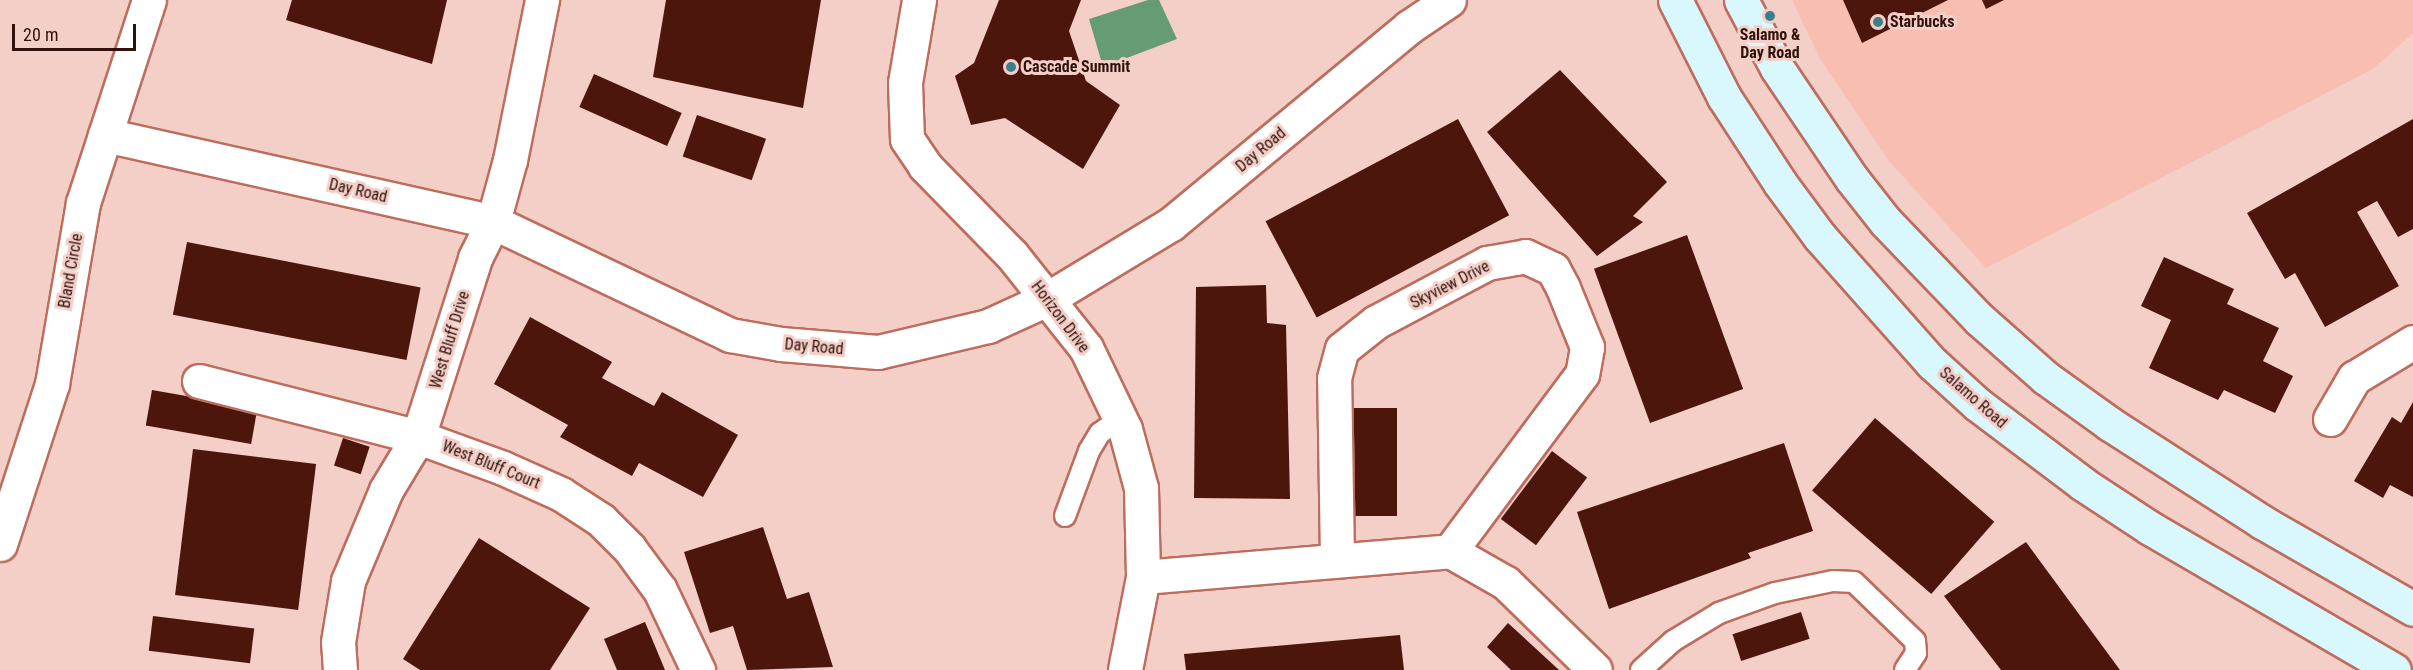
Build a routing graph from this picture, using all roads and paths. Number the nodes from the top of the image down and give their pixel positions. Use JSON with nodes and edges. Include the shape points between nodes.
{"nodes":[{"id":1,"x":149,"y":0,"type":"edge"},
{"id":2,"x":542,"y":0,"type":"edge"},
{"id":3,"x":919,"y":0,"type":"edge"},
{"id":4,"x":1449,"y":0,"type":"edge"},
{"id":5,"x":1676,"y":0,"type":"edge"},
{"id":6,"x":1741,"y":0,"type":"edge"},
{"id":7,"x":105,"y":135,"type":"junction"},
{"id":8,"x":492,"y":222,"type":"junction"},
{"id":9,"x":1047,"y":298,"type":"junction"},
{"id":10,"x":2413,"y":342,"type":"edge"},
{"id":11,"x":199,"y":381,"type":"dead end"},
{"id":12,"x":2330,"y":419,"type":"dead end"},
{"id":13,"x":1120,"y":420,"type":"junction"},
{"id":14,"x":418,"y":437,"type":"junction"},
{"id":15,"x":1065,"y":516,"type":"dead end"},
{"id":16,"x":0,"y":544,"type":"edge"},
{"id":17,"x":1450,"y":551,"type":"junction"},
{"id":18,"x":1337,"y":560,"type":"junction"},
{"id":19,"x":1143,"y":577,"type":"junction"},
{"id":20,"x":2413,"y":609,"type":"edge"},
{"id":21,"x":340,"y":670,"type":"edge"},
{"id":22,"x":699,"y":670,"type":"edge"},
{"id":23,"x":1125,"y":670,"type":"edge"},
{"id":24,"x":1595,"y":670,"type":"edge"},
{"id":25,"x":1641,"y":670,"type":"edge"},
{"id":26,"x":1905,"y":670,"type":"edge"},
{"id":27,"x":2394,"y":670,"type":"edge"}],
"edges":[{"from":1,"to":7,"type":"street","name":"Bland Circle"},
{"from":2,"to":8,"type":"street","name":"West Bluff Drive","via":[[510,160]]},
{"from":3,"to":9,"type":"street","name":"Horizon Drive","via":[[905,83],[907,139],[925,166],[1012,255]]},
{"from":4,"to":9,"type":"street","name":"Day Road","via":[[1409,27],[1171,224]]},
{"from":5,"to":27,"type":"main road","name":"Salamo Road","via":[[1724,97],[1780,183],[1820,237],[1932,363],[1977,404],[2092,490]]},
{"from":6,"to":20,"type":"main road","via":[[1776,68],[1852,179],[1885,221],[1979,319],[2046,378],[2110,424],[2262,522]]},
{"from":7,"to":8,"type":"street","name":"Day Road"},
{"from":7,"to":16,"type":"street","name":"Bland Circle","via":[[83,203],[52,384]]},
{"from":8,"to":9,"type":"street","name":"Day Road","via":[[730,335],[781,344],[878,352],[988,326]]},
{"from":8,"to":14,"type":"street","name":"West Bluff Drive","via":[[475,258]]},
{"from":9,"to":13,"type":"street","name":"Horizon Drive","via":[[1086,348]]},
{"from":10,"to":12,"type":"street","via":[[2354,378]]},
{"from":11,"to":14,"type":"street","name":"West Bluff Court"},
{"from":13,"to":15,"type":"lane","via":[[1100,433],[1089,451]]},
{"from":13,"to":19,"type":"street","name":"Horizon Drive","via":[[1141,488]]},
{"from":14,"to":21,"type":"street","name":"West Bluff Drive","via":[[386,490],[348,581],[338,642]]},
{"from":14,"to":22,"type":"street","name":"West Bluff Court","via":[[561,494],[601,520],[629,548],[660,590]]},
{"from":17,"to":18,"type":"street"},
{"from":17,"to":18,"type":"street","name":"Skyview Drive","via":[[1582,374],[1587,347],[1563,288],[1553,269],[1525,256],[1487,263],[1376,322],[1342,349],[1334,378]]},
{"from":17,"to":24,"type":"street","via":[[1506,583]]},
{"from":18,"to":19,"type":"street"},
{"from":19,"to":23,"type":"street","name":"Horizon Drive"},
{"from":25,"to":26,"type":"lane","via":[[1673,641],[1719,613],[1775,593],[1833,581],[1854,582],[1915,641],[1916,653]]}]}
